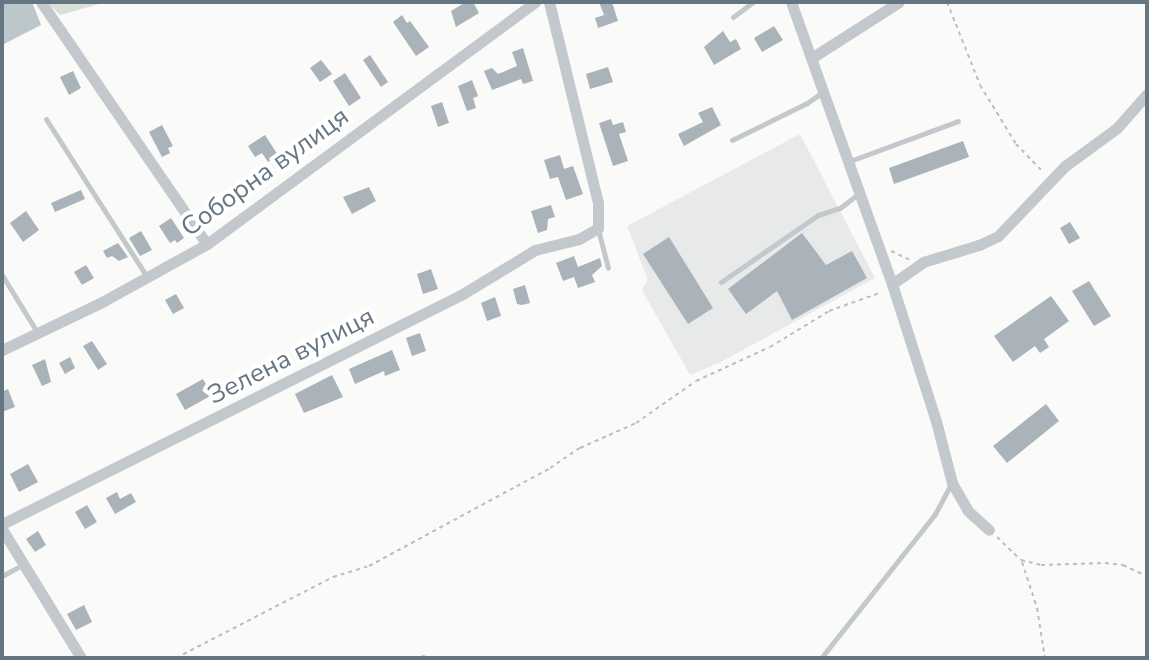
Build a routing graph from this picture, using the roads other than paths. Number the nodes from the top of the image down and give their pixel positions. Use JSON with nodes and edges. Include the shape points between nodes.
{"nodes":[{"id":1,"x":41,"y":2,"type":"edge"},
{"id":2,"x":535,"y":2,"type":"edge"},
{"id":3,"x":549,"y":2,"type":"edge"},
{"id":4,"x":753,"y":2,"type":"edge"},
{"id":5,"x":791,"y":2,"type":"edge"},
{"id":6,"x":899,"y":2,"type":"edge"},
{"id":7,"x":733,"y":17,"type":"dead end"},
{"id":8,"x":813,"y":57,"type":"junction"},
{"id":9,"x":824,"y":90,"type":"junction"},
{"id":10,"x":1147,"y":94,"type":"edge"},
{"id":11,"x":46,"y":119,"type":"dead end"},
{"id":12,"x":958,"y":121,"type":"dead end"},
{"id":13,"x":732,"y":140,"type":"dead end"},
{"id":14,"x":848,"y":162,"type":"junction"},
{"id":15,"x":860,"y":193,"type":"junction"},
{"id":16,"x":598,"y":228,"type":"junction"},
{"id":17,"x":207,"y":244,"type":"junction"},
{"id":18,"x":608,"y":268,"type":"dead end"},
{"id":19,"x":2,"y":275,"type":"edge"},
{"id":20,"x":147,"y":278,"type":"junction"},
{"id":21,"x":721,"y":282,"type":"dead end"},
{"id":22,"x":892,"y":284,"type":"junction"},
{"id":23,"x":37,"y":333,"type":"junction"},
{"id":24,"x":2,"y":350,"type":"edge"},
{"id":25,"x":952,"y":483,"type":"junction"},
{"id":26,"x":2,"y":526,"type":"edge"},
{"id":27,"x":989,"y":530,"type":"road end"},
{"id":28,"x":22,"y":565,"type":"junction"},
{"id":29,"x":2,"y":576,"type":"edge"},
{"id":30,"x":81,"y":658,"type":"edge"},
{"id":31,"x":821,"y":658,"type":"edge"}],
"edges":[{"from":1,"to":17,"type":"street"},
{"from":2,"to":17,"type":"street","name":"Соборна вулиця"},
{"from":3,"to":16,"type":"street","via":[[598,203]]},
{"from":4,"to":7,"type":"lane"},
{"from":5,"to":8,"type":"street"},
{"from":6,"to":8,"type":"street"},
{"from":8,"to":9,"type":"street"},
{"from":9,"to":13,"type":"lane"},
{"from":9,"to":14,"type":"street"},
{"from":10,"to":22,"type":"street","via":[[993,239],[923,262]]},
{"from":11,"to":20,"type":"lane"},
{"from":12,"to":14,"type":"lane"},
{"from":14,"to":15,"type":"street"},
{"from":15,"to":21,"type":"lane","via":[[840,208],[818,215]]},
{"from":15,"to":22,"type":"street"},
{"from":16,"to":18,"type":"lane"},
{"from":16,"to":26,"type":"street","name":"Зелена вулиця","via":[[579,239],[535,250],[461,295]]},
{"from":17,"to":20,"type":"street","name":"Соборна вулиця"},
{"from":19,"to":23,"type":"lane"},
{"from":20,"to":23,"type":"street","name":"Соборна вулиця"},
{"from":22,"to":25,"type":"street"},
{"from":23,"to":24,"type":"street","name":"Соборна вулиця"},
{"from":25,"to":27,"type":"street","via":[[968,511]]},
{"from":25,"to":31,"type":"lane","via":[[935,514]]},
{"from":26,"to":28,"type":"street"},
{"from":28,"to":29,"type":"lane"},
{"from":28,"to":30,"type":"street"}]}
